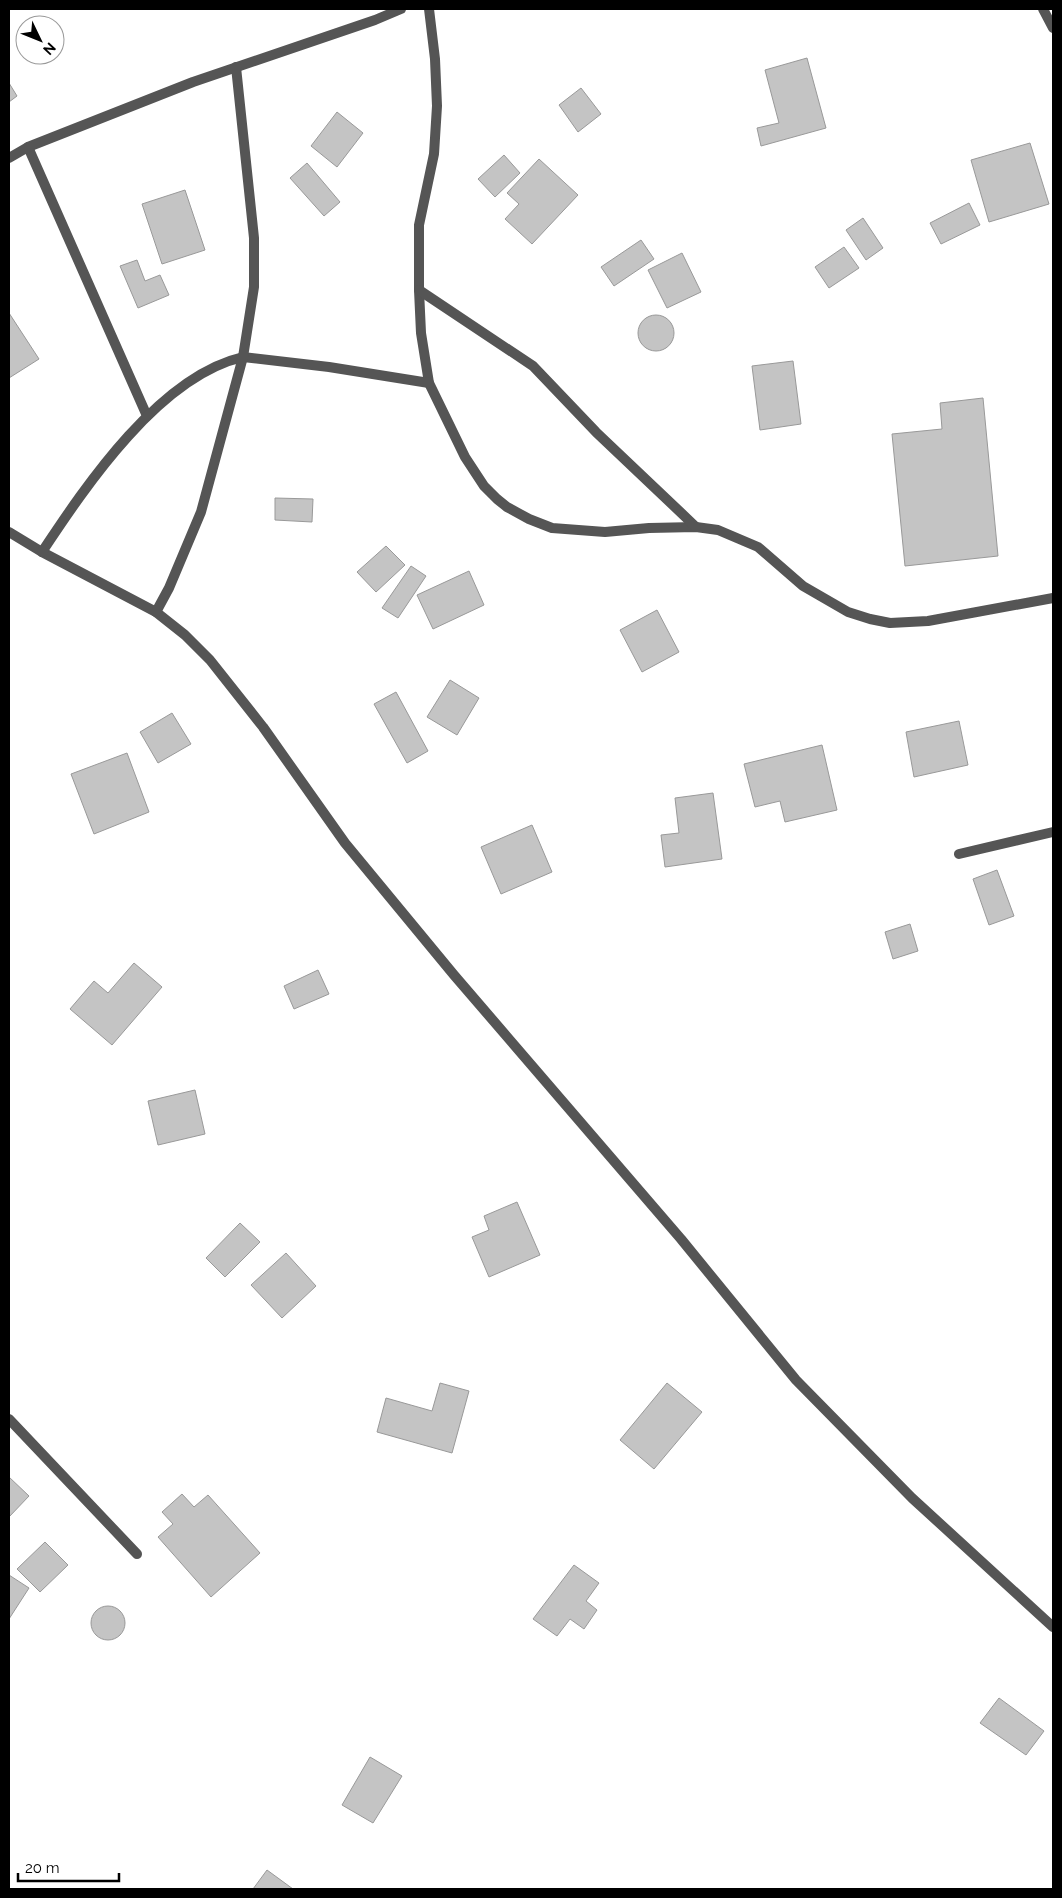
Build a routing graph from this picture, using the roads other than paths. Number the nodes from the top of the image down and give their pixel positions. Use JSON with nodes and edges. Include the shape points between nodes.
{"nodes":[{"id":1,"x":401,"y":9,"type":"edge"},
{"id":2,"x":430,"y":9,"type":"edge"},
{"id":3,"x":1043,"y":9,"type":"edge"},
{"id":4,"x":1053,"y":28,"type":"edge"},
{"id":5,"x":236,"y":68,"type":"junction"},
{"id":6,"x":28,"y":147,"type":"junction"},
{"id":7,"x":9,"y":158,"type":"edge"},
{"id":8,"x":419,"y":290,"type":"junction"},
{"id":9,"x":243,"y":357,"type":"junction"},
{"id":10,"x":429,"y":383,"type":"junction"},
{"id":11,"x":147,"y":416,"type":"junction"},
{"id":12,"x":696,"y":527,"type":"junction"},
{"id":13,"x":9,"y":532,"type":"edge"},
{"id":14,"x":42,"y":552,"type":"junction"},
{"id":15,"x":1053,"y":598,"type":"edge"},
{"id":16,"x":156,"y":612,"type":"junction"},
{"id":17,"x":1053,"y":832,"type":"edge"},
{"id":18,"x":959,"y":854,"type":"dead end"},
{"id":19,"x":9,"y":1419,"type":"edge"},
{"id":20,"x":137,"y":1554,"type":"dead end"},
{"id":21,"x":1053,"y":1628,"type":"edge"}],
"edges":[{"from":1,"to":5,"type":"street"},
{"from":2,"to":8,"type":"street","via":[[437,106],[434,154],[419,225]]},
{"from":3,"to":4,"type":"street"},
{"from":5,"to":6,"type":"street"},
{"from":5,"to":9,"type":"street","via":[[254,238],[254,288]]},
{"from":6,"to":7,"type":"street"},
{"from":6,"to":11,"type":"street"},
{"from":8,"to":10,"type":"street","via":[[421,333]]},
{"from":8,"to":12,"type":"street","via":[[533,366],[596,432]]},
{"from":9,"to":10,"type":"street"},
{"from":9,"to":11,"type":"street","via":[[197,378],[171,394]]},
{"from":9,"to":16,"type":"street","via":[[201,512]]},
{"from":10,"to":12,"type":"street","via":[[465,458],[484,486],[506,507],[552,528],[605,532]]},
{"from":11,"to":14,"type":"street","via":[[75,502]]},
{"from":12,"to":15,"type":"street","via":[[718,530],[758,547],[803,586],[848,612],[890,623],[928,621]]},
{"from":13,"to":14,"type":"street"},
{"from":14,"to":16,"type":"street"},
{"from":16,"to":21,"type":"street","via":[[210,660],[263,727],[345,843],[681,1239],[796,1380],[912,1498]]},
{"from":17,"to":18,"type":"street"},
{"from":19,"to":20,"type":"street"}]}
